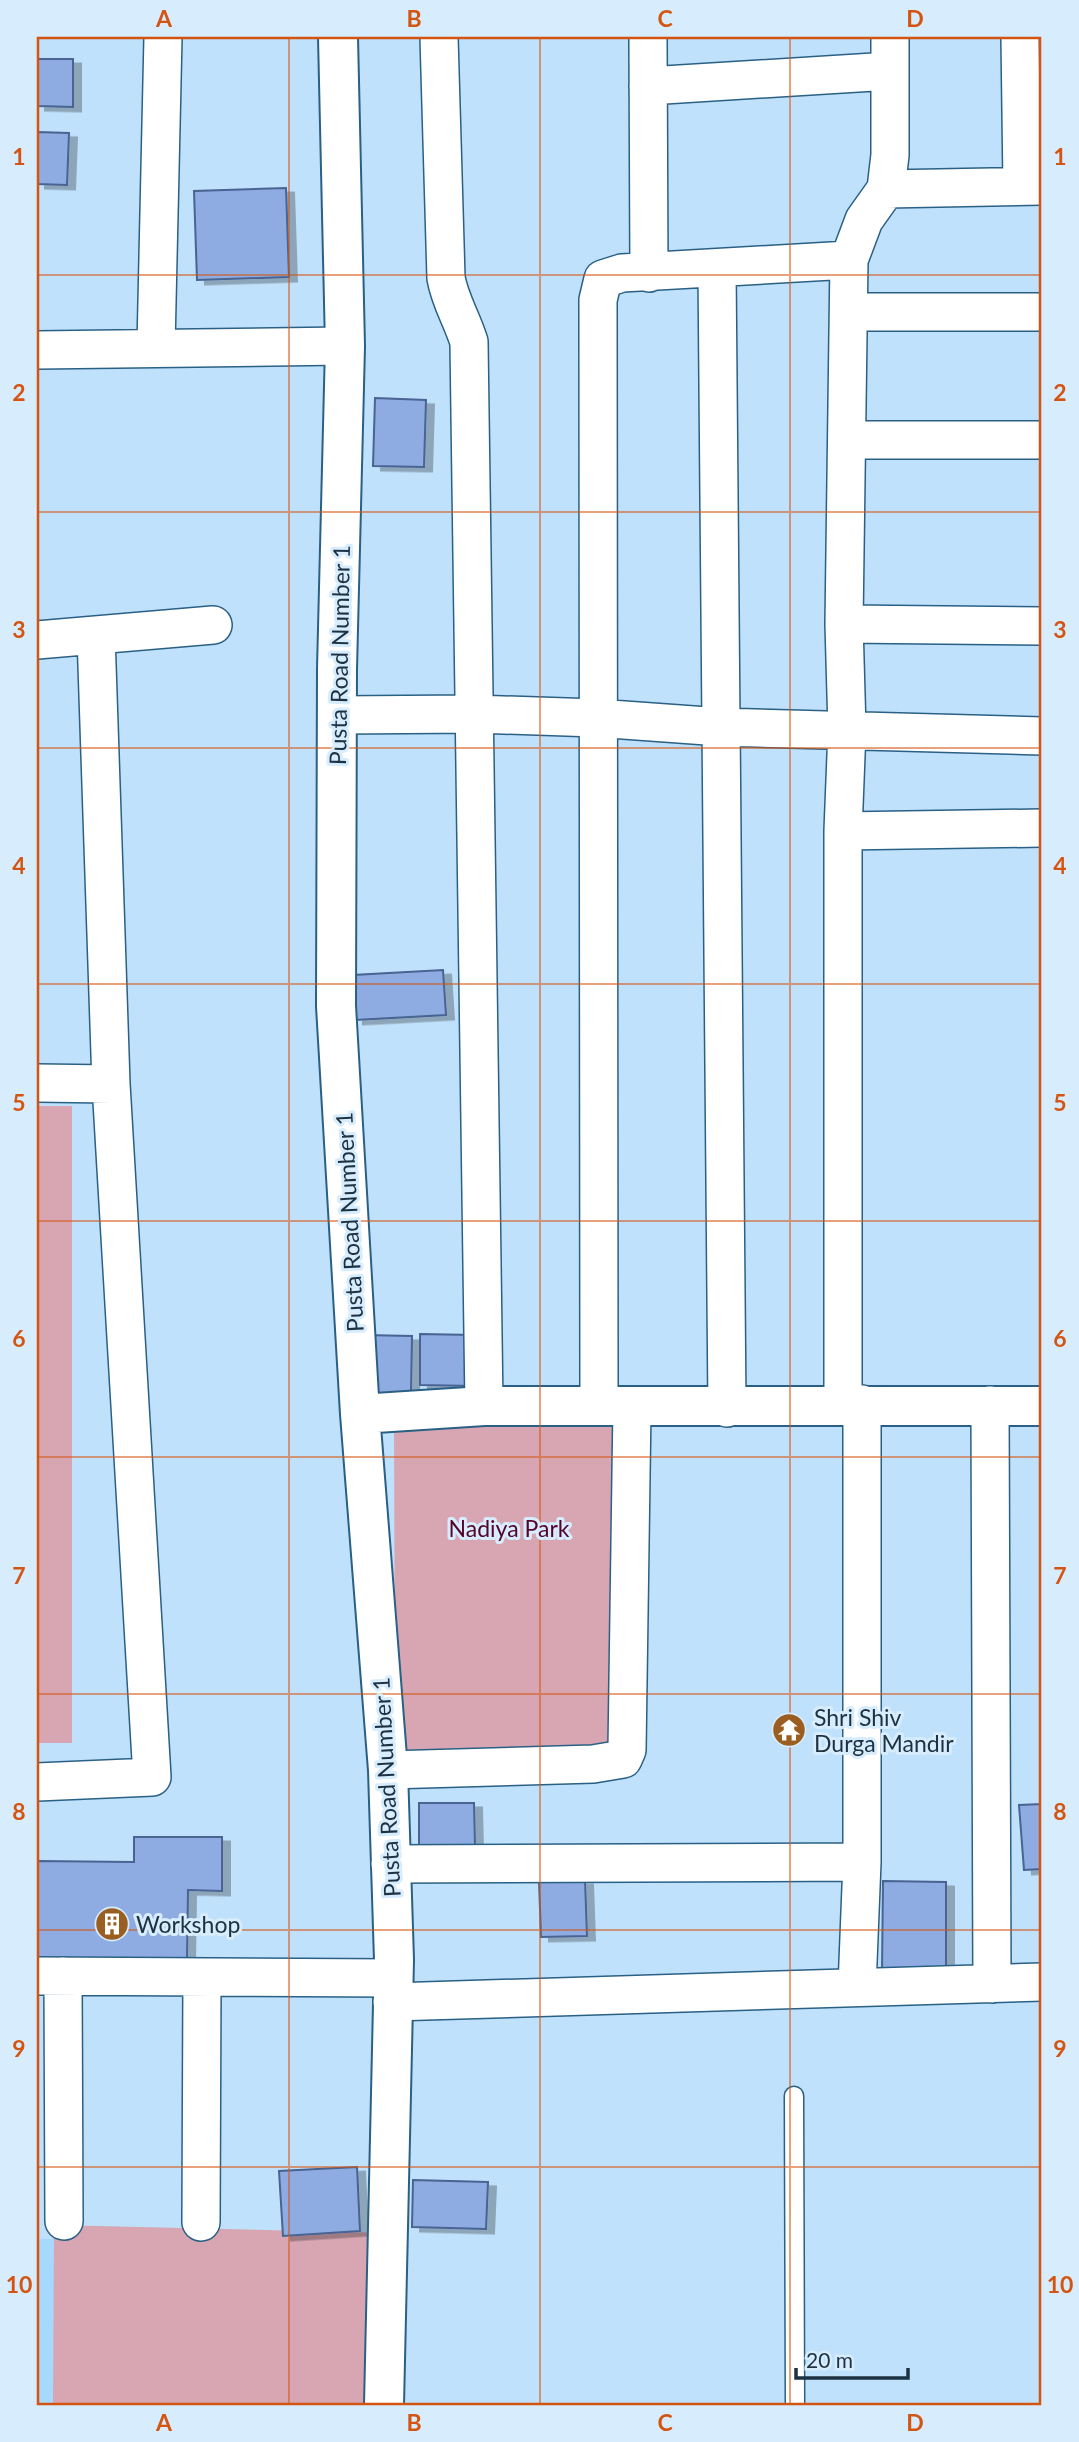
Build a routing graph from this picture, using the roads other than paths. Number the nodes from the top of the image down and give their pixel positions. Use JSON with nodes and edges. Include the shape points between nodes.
{"nodes":[{"id":1,"x":163,"y":37,"type":"edge"},
{"id":2,"x":338,"y":37,"type":"edge"},
{"id":3,"x":439,"y":37,"type":"edge"},
{"id":4,"x":648,"y":37,"type":"edge"},
{"id":5,"x":1020,"y":37,"type":"edge"},
{"id":6,"x":890,"y":54,"type":"edge"},
{"id":7,"x":648,"y":86,"type":"junction"},
{"id":8,"x":1032,"y":186,"type":"edge"},
{"id":9,"x":886,"y":189,"type":"junction"},
{"id":10,"x":849,"y":260,"type":"junction"},
{"id":11,"x":717,"y":268,"type":"junction"},
{"id":12,"x":649,"y":273,"type":"junction"},
{"id":13,"x":849,"y":312,"type":"junction"},
{"id":14,"x":1042,"y":312,"type":"edge"},
{"id":15,"x":156,"y":346,"type":"junction"},
{"id":16,"x":345,"y":346,"type":"junction"},
{"id":17,"x":37,"y":350,"type":"edge"},
{"id":18,"x":848,"y":440,"type":"junction"},
{"id":19,"x":1042,"y":440,"type":"edge"},
{"id":20,"x":844,"y":624,"type":"junction"},
{"id":21,"x":213,"y":625,"type":"dead end"},
{"id":22,"x":1042,"y":626,"type":"edge"},
{"id":23,"x":96,"y":635,"type":"junction"},
{"id":24,"x":37,"y":640,"type":"edge"},
{"id":25,"x":475,"y":714,"type":"junction"},
{"id":26,"x":337,"y":715,"type":"junction"},
{"id":27,"x":596,"y":718,"type":"junction"},
{"id":28,"x":721,"y":727,"type":"junction"},
{"id":29,"x":847,"y":730,"type":"junction"},
{"id":30,"x":1042,"y":736,"type":"edge"},
{"id":31,"x":1042,"y":828,"type":"edge"},
{"id":32,"x":844,"y":831,"type":"junction"},
{"id":33,"x":37,"y":1083,"type":"edge"},
{"id":34,"x":111,"y":1084,"type":"junction"},
{"id":35,"x":484,"y":1405,"type":"junction"},
{"id":36,"x":852,"y":1405,"type":"junction"},
{"id":37,"x":990,"y":1405,"type":"junction"},
{"id":38,"x":616,"y":1406,"type":"junction"},
{"id":39,"x":1042,"y":1406,"type":"edge"},
{"id":40,"x":727,"y":1408,"type":"junction"},
{"id":41,"x":360,"y":1414,"type":"junction"},
{"id":42,"x":388,"y":1770,"type":"junction"},
{"id":43,"x":37,"y":1783,"type":"edge"},
{"id":44,"x":862,"y":1862,"type":"junction"},
{"id":45,"x":390,"y":1864,"type":"junction"},
{"id":46,"x":50,"y":1976,"type":"edge"},
{"id":47,"x":202,"y":1977,"type":"junction"},
{"id":48,"x":1042,"y":1982,"type":"edge"},
{"id":49,"x":992,"y":1984,"type":"junction"},
{"id":50,"x":857,"y":1987,"type":"junction"},
{"id":51,"x":392,"y":1990,"type":"junction"},
{"id":52,"x":794,"y":2096,"type":"dead end"},
{"id":53,"x":64,"y":2221,"type":"dead end"},
{"id":54,"x":201,"y":2222,"type":"dead end"},
{"id":55,"x":384,"y":2405,"type":"edge"},
{"id":56,"x":795,"y":2405,"type":"edge"}],
"edges":[{"from":1,"to":15,"type":"street"},
{"from":2,"to":16,"type":"street","name":"Pusta Road Number 1"},
{"from":3,"to":25,"type":"street","via":[[446,278],[450,300],[469,341]]},
{"from":4,"to":7,"type":"street"},
{"from":5,"to":8,"type":"street"},
{"from":6,"to":7,"type":"street"},
{"from":6,"to":9,"type":"street"},
{"from":7,"to":12,"type":"street"},
{"from":8,"to":9,"type":"street"},
{"from":9,"to":10,"type":"street","via":[[864,220]]},
{"from":10,"to":11,"type":"street"},
{"from":10,"to":13,"type":"street"},
{"from":11,"to":12,"type":"street"},
{"from":11,"to":28,"type":"street"},
{"from":12,"to":27,"type":"street","via":[[621,273],[603,279],[598,300]]},
{"from":13,"to":14,"type":"street"},
{"from":13,"to":18,"type":"street"},
{"from":15,"to":16,"type":"street"},
{"from":15,"to":17,"type":"street"},
{"from":16,"to":26,"type":"street","name":"Pusta Road Number 1"},
{"from":18,"to":19,"type":"street"},
{"from":18,"to":20,"type":"street"},
{"from":20,"to":22,"type":"street"},
{"from":20,"to":29,"type":"street"},
{"from":21,"to":23,"type":"street"},
{"from":23,"to":24,"type":"street"},
{"from":23,"to":34,"type":"street"},
{"from":25,"to":26,"type":"street"},
{"from":25,"to":27,"type":"street"},
{"from":25,"to":35,"type":"street"},
{"from":26,"to":41,"type":"street","name":"Pusta Road Number 1","via":[[336,1006]]},
{"from":27,"to":28,"type":"street"},
{"from":27,"to":38,"type":"street"},
{"from":28,"to":29,"type":"street"},
{"from":28,"to":40,"type":"street"},
{"from":29,"to":30,"type":"street"},
{"from":29,"to":32,"type":"street"},
{"from":31,"to":32,"type":"street"},
{"from":32,"to":36,"type":"street"},
{"from":33,"to":34,"type":"street"},
{"from":34,"to":43,"type":"street","via":[[152,1777]]},
{"from":35,"to":38,"type":"street"},
{"from":35,"to":41,"type":"street"},
{"from":36,"to":37,"type":"street"},
{"from":36,"to":40,"type":"street"},
{"from":36,"to":44,"type":"street"},
{"from":37,"to":39,"type":"street"},
{"from":37,"to":49,"type":"street"},
{"from":38,"to":40,"type":"street"},
{"from":38,"to":42,"type":"street","via":[[627,1750],[623,1759],[593,1764]]},
{"from":41,"to":42,"type":"street","name":"Pusta Road Number 1"},
{"from":42,"to":45,"type":"street","name":"Pusta Road Number 1"},
{"from":44,"to":45,"type":"street"},
{"from":44,"to":50,"type":"street"},
{"from":45,"to":51,"type":"street","name":"Pusta Road Number 1"},
{"from":46,"to":47,"type":"street"},
{"from":46,"to":53,"type":"street"},
{"from":47,"to":51,"type":"street"},
{"from":47,"to":54,"type":"street"},
{"from":48,"to":49,"type":"street"},
{"from":49,"to":50,"type":"street"},
{"from":50,"to":51,"type":"street"},
{"from":51,"to":55,"type":"street","name":"Pusta Road Number 1"},
{"from":52,"to":56,"type":"lane"}]}
